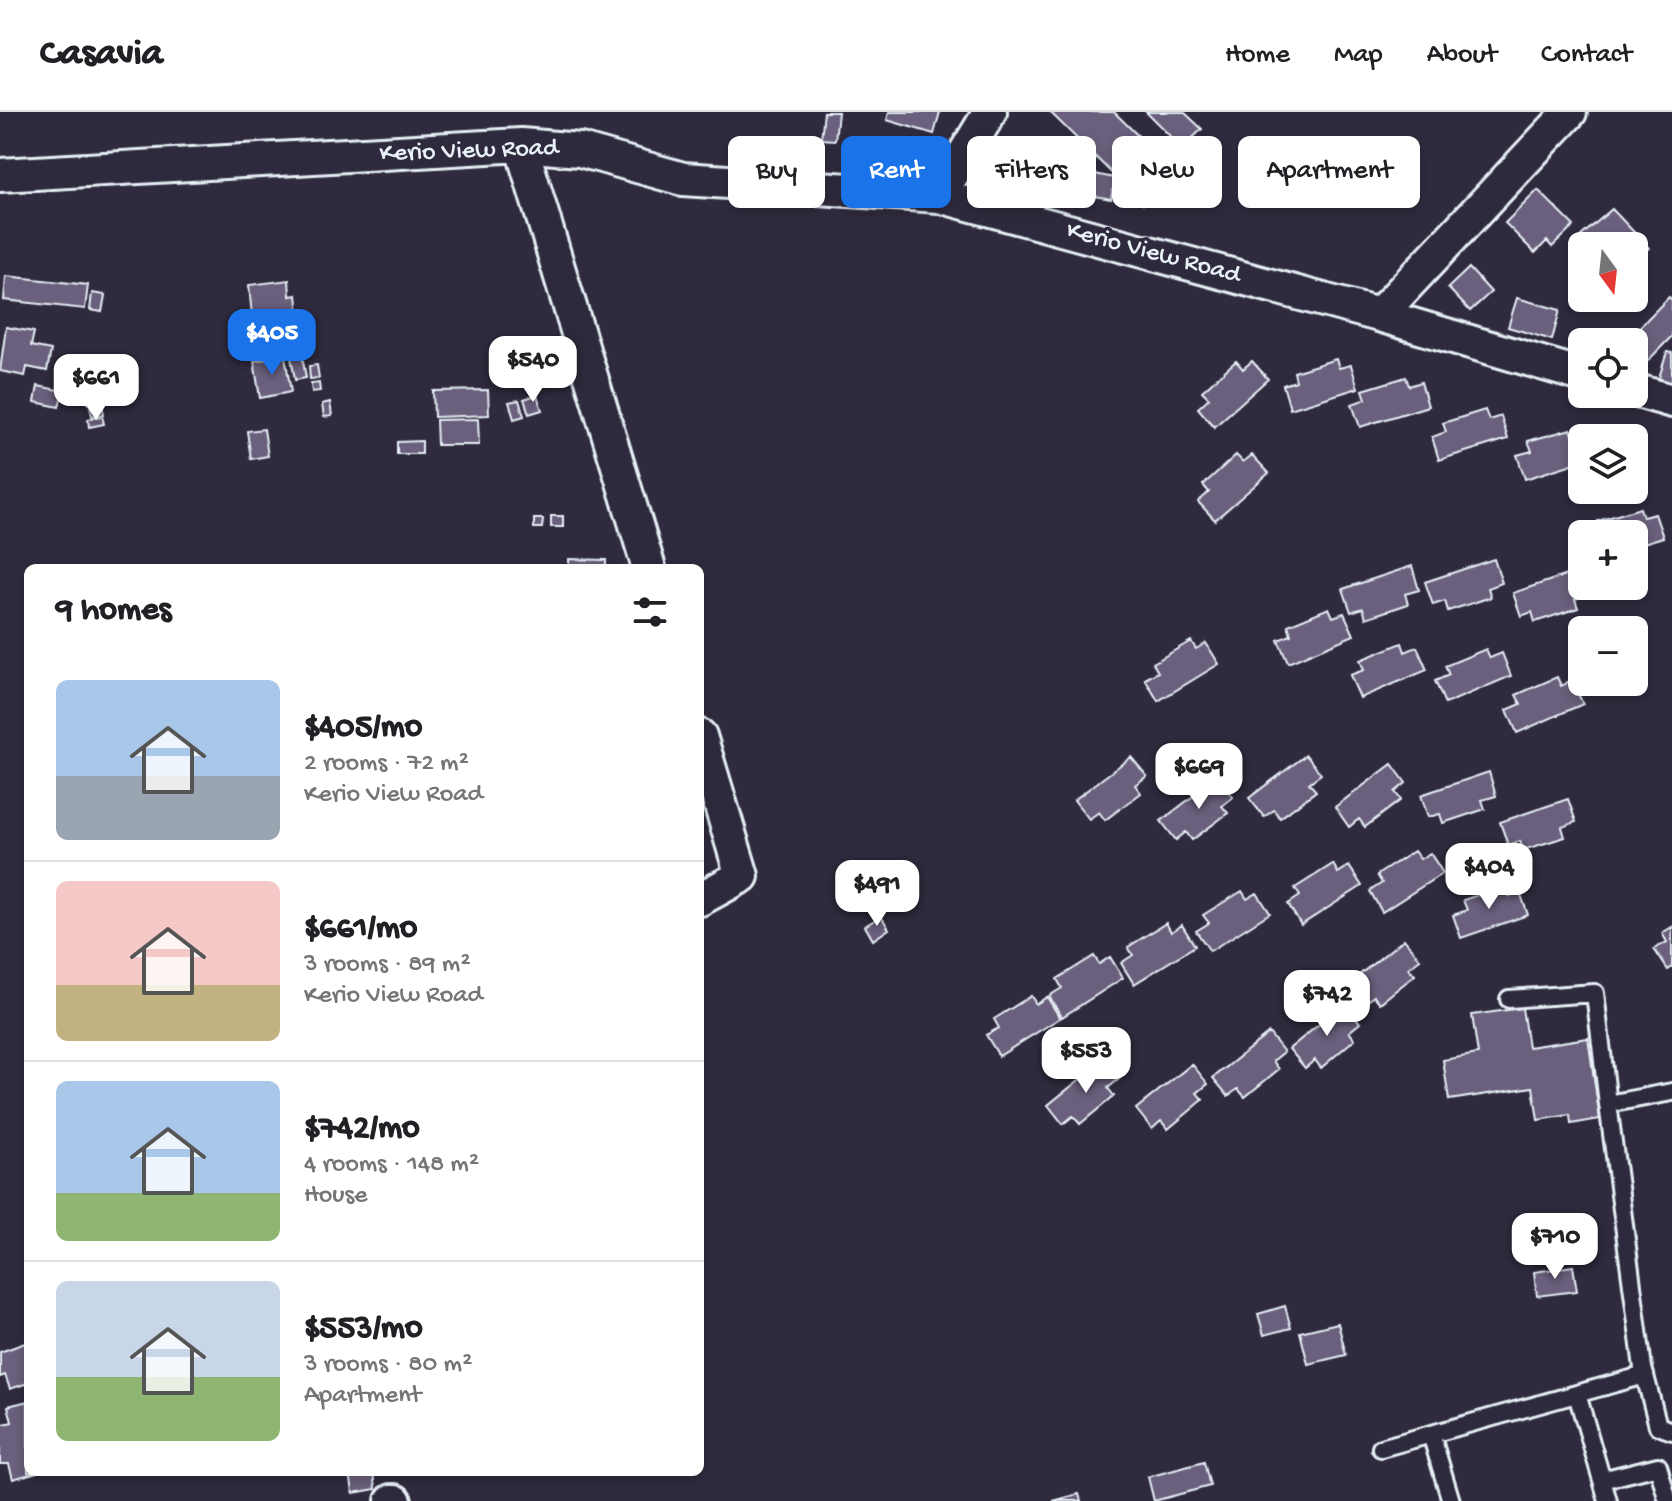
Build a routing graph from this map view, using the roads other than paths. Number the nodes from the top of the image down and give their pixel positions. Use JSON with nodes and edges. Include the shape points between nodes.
{"nodes":[{"id":1,"x":990,"y":112,"type":"edge"},
{"id":2,"x":1570,"y":112,"type":"edge"},
{"id":3,"x":521,"y":145,"type":"junction"},
{"id":4,"x":0,"y":175,"type":"edge"},
{"id":5,"x":951,"y":176,"type":"edge"},
{"id":6,"x":841,"y":189,"type":"edge"},
{"id":7,"x":951,"y":199,"type":"edge"},
{"id":8,"x":1379,"y":315,"type":"junction"},
{"id":9,"x":1568,"y":371,"type":"edge"},
{"id":10,"x":1648,"y":394,"type":"edge"},
{"id":11,"x":1672,"y":401,"type":"edge"},
{"id":12,"x":648,"y":564,"type":"edge"},
{"id":13,"x":704,"y":749,"type":"edge"},
{"id":14,"x":704,"y":897,"type":"edge"},
{"id":15,"x":1509,"y":999,"type":"dead end"},
{"id":16,"x":1672,"y":1092,"type":"edge"},
{"id":17,"x":1608,"y":1104,"type":"junction"},
{"id":18,"x":1645,"y":1375,"type":"junction"},
{"id":19,"x":1577,"y":1394,"type":"junction"},
{"id":20,"x":1672,"y":1431,"type":"edge"},
{"id":21,"x":1431,"y":1434,"type":"junction"},
{"id":22,"x":1381,"y":1448,"type":"dead end"},
{"id":23,"x":1602,"y":1480,"type":"junction"},
{"id":24,"x":1451,"y":1501,"type":"edge"},
{"id":25,"x":1608,"y":1501,"type":"edge"},
{"id":26,"x":1668,"y":1501,"type":"edge"}],
"edges":[{"from":1,"to":5,"type":"street"},
{"from":2,"to":8,"type":"street"},
{"from":3,"to":4,"type":"street","name":"Kerio View Road"},
{"from":3,"to":6,"type":"street","name":"Kerio View Road","via":[[580,150],[683,179]]},
{"from":3,"to":12,"type":"street"},
{"from":7,"to":8,"type":"street","name":"Kerio View Road"},
{"from":8,"to":9,"type":"street","name":"Kerio View Road"},
{"from":10,"to":11,"type":"street"},
{"from":13,"to":14,"type":"street","via":[[742,876]]},
{"from":15,"to":17,"type":"lane","via":[[1595,993]]},
{"from":16,"to":17,"type":"lane"},
{"from":17,"to":18,"type":"lane"},
{"from":18,"to":19,"type":"lane"},
{"from":18,"to":20,"type":"lane","via":[[1658,1426]]},
{"from":19,"to":21,"type":"lane"},
{"from":19,"to":23,"type":"lane"},
{"from":21,"to":22,"type":"lane"},
{"from":21,"to":24,"type":"lane"},
{"from":23,"to":25,"type":"lane"},
{"from":23,"to":26,"type":"lane","via":[[1658,1466]]}]}
